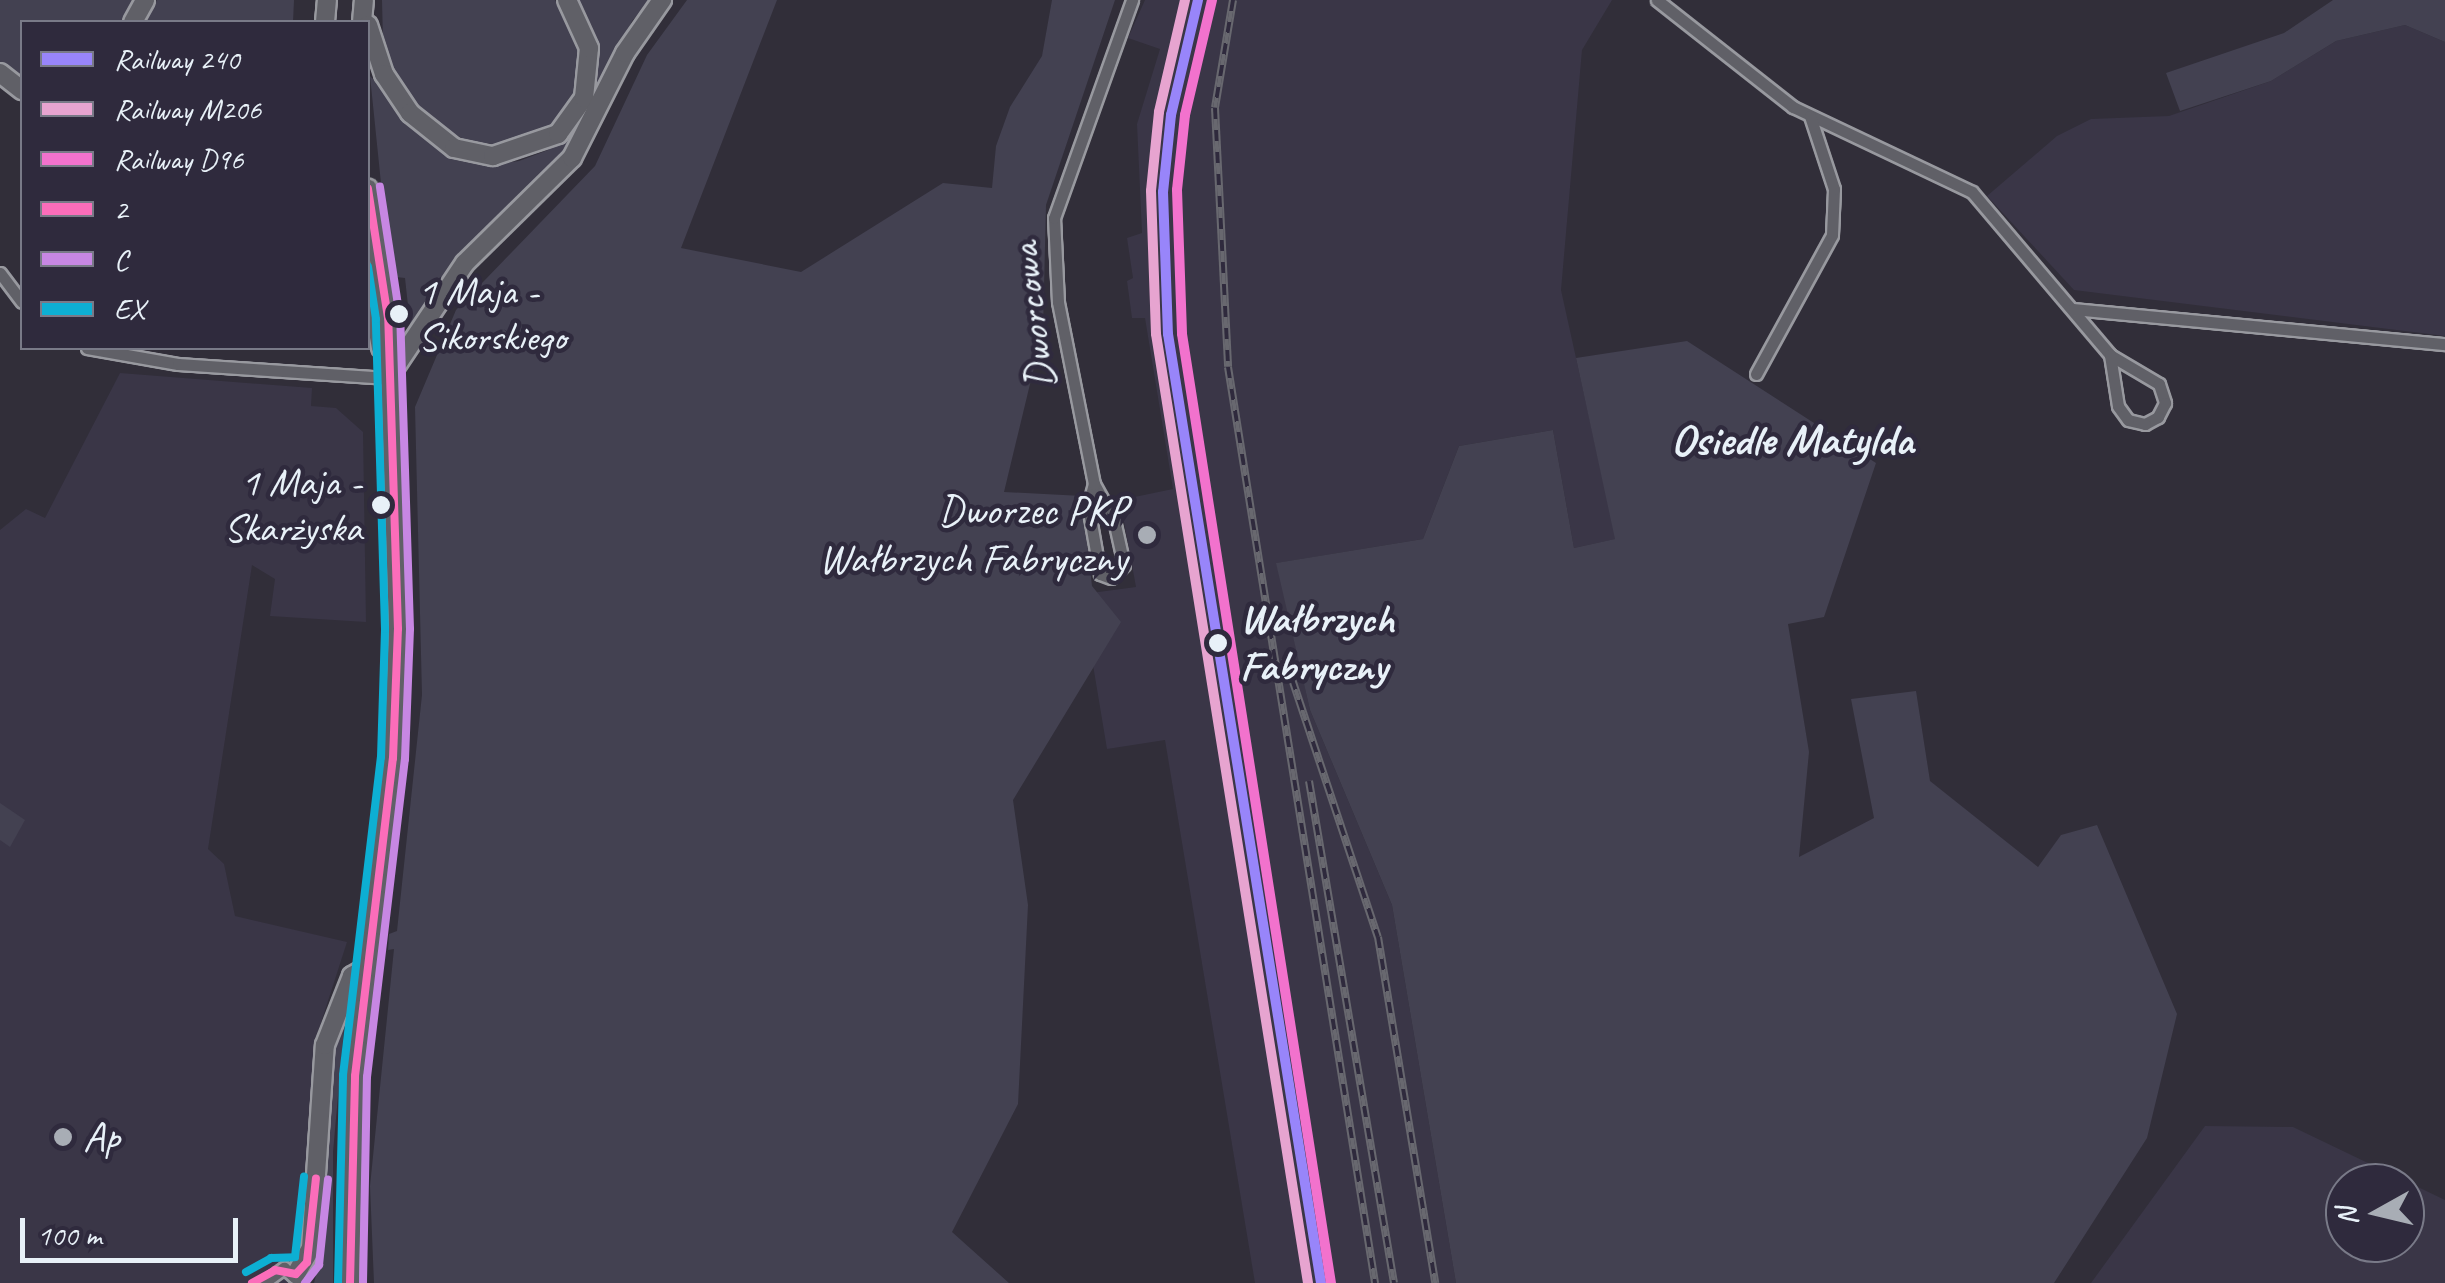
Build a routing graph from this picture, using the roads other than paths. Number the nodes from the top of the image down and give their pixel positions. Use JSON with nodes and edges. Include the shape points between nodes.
{"nodes":[{"id":1,"x":567,"y":0,"type":"edge"},
{"id":2,"x":662,"y":0,"type":"edge"},
{"id":3,"x":1132,"y":0,"type":"edge"},
{"id":4,"x":1657,"y":0,"type":"edge"},
{"id":5,"x":370,"y":31,"type":"edge"},
{"id":6,"x":0,"y":73,"type":"edge"},
{"id":7,"x":20,"y":88,"type":"edge"},
{"id":8,"x":1810,"y":116,"type":"junction"},
{"id":9,"x":370,"y":202,"type":"edge"},
{"id":10,"x":0,"y":273,"type":"edge"},
{"id":11,"x":370,"y":287,"type":"edge"},
{"id":12,"x":20,"y":299,"type":"edge"},
{"id":13,"x":2073,"y":309,"type":"junction"},
{"id":14,"x":2445,"y":344,"type":"edge"},
{"id":15,"x":98,"y":350,"type":"edge"},
{"id":16,"x":2110,"y":355,"type":"junction"},
{"id":17,"x":1756,"y":374,"type":"dead end"},
{"id":18,"x":388,"y":378,"type":"junction"},
{"id":19,"x":1094,"y":484,"type":"junction"},
{"id":20,"x":369,"y":966,"type":"junction"},
{"id":21,"x":299,"y":1278,"type":"edge"},
{"id":22,"x":263,"y":1283,"type":"edge"},
{"id":23,"x":350,"y":1283,"type":"edge"}],
"edges":[{"from":1,"to":5,"type":"main road","via":[[589,48],[584,98],[558,134],[494,156],[454,148],[410,113],[384,74]]},
{"from":2,"to":18,"type":"main road","via":[[625,53],[572,158],[465,263]]},
{"from":3,"to":19,"type":"street","name":"Dworcowa","via":[[1054,218],[1058,302]]},
{"from":4,"to":8,"type":"street","via":[[1727,61]]},
{"from":6,"to":7,"type":"main road"},
{"from":8,"to":13,"type":"street","via":[[1972,192]]},
{"from":8,"to":17,"type":"street","via":[[1834,189],[1832,235]]},
{"from":9,"to":18,"type":"main road","via":[[388,318]]},
{"from":10,"to":12,"type":"street"},
{"from":11,"to":18,"type":"main road"},
{"from":13,"to":14,"type":"street"},
{"from":13,"to":16,"type":"street"},
{"from":15,"to":18,"type":"street","via":[[178,364]]},
{"from":16,"to":16,"type":"street","via":[[2159,384],[2165,403],[2158,417],[2145,424],[2128,420],[2118,406]]},
{"from":18,"to":20,"type":"main road","via":[[398,629],[393,758]]},
{"from":19,"to":19,"type":"street","name":"Dworcowa","via":[[1088,506],[1100,574],[1111,578],[1124,567],[1114,520]]},
{"from":20,"to":21,"type":"main road","via":[[352,976],[328,1034],[311,1248]]},
{"from":20,"to":23,"type":"main road","via":[[351,1136]]},
{"from":21,"to":22,"type":"street","via":[[275,1270]]}]}
